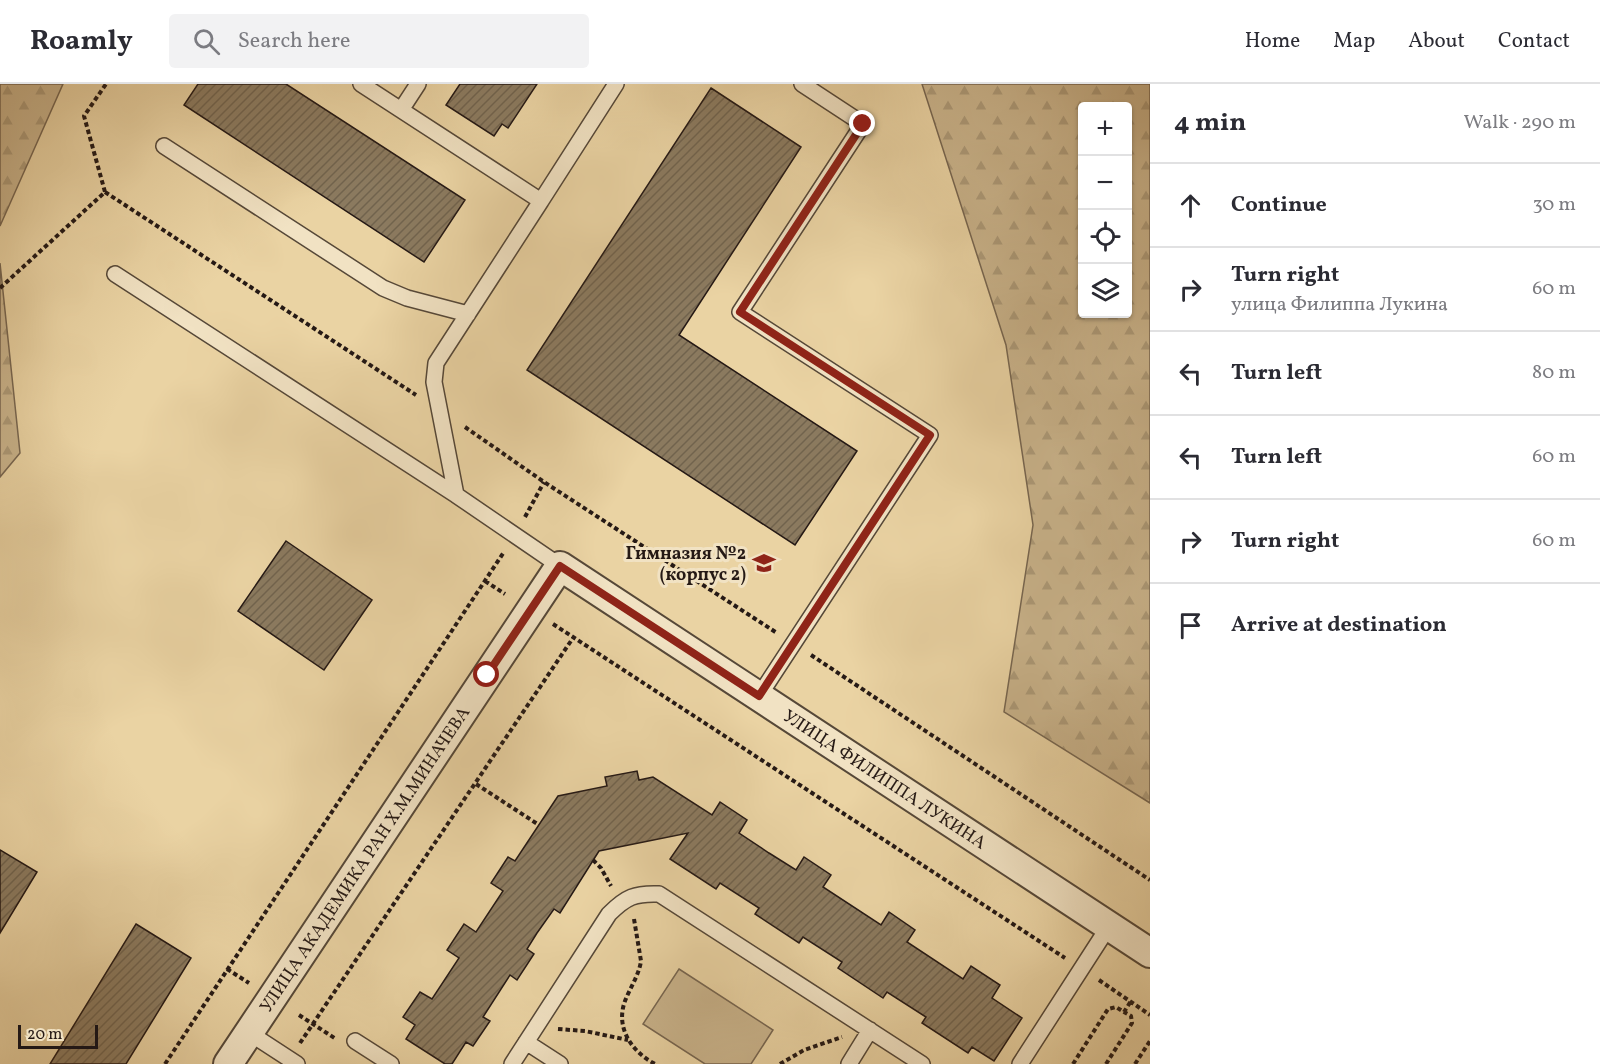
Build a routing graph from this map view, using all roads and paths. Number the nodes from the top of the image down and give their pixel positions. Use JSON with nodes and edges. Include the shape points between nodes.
{"nodes":[{"id":1,"x":105,"y":84,"type":"edge"},
{"id":2,"x":361,"y":84,"type":"edge"},
{"id":3,"x":418,"y":84,"type":"edge"},
{"id":4,"x":616,"y":84,"type":"edge"},
{"id":5,"x":802,"y":84,"type":"edge"},
{"id":6,"x":401,"y":110,"type":"junction"},
{"id":7,"x":164,"y":146,"type":"dead end"},
{"id":8,"x":105,"y":192,"type":"junction"},
{"id":9,"x":541,"y":201,"type":"junction"},
{"id":10,"x":115,"y":274,"type":"dead end"},
{"id":11,"x":0,"y":288,"type":"edge"},
{"id":12,"x":468,"y":314,"type":"junction"},
{"id":13,"x":439,"y":410,"type":"junction"},
{"id":14,"x":544,"y":482,"type":"junction"},
{"id":15,"x":456,"y":495,"type":"junction"},
{"id":16,"x":515,"y":535,"type":"junction"},
{"id":17,"x":560,"y":566,"type":"junction"},
{"id":18,"x":485,"y":581,"type":"junction"},
{"id":19,"x":505,"y":594,"type":"dead end"},
{"id":20,"x":547,"y":620,"type":"dead end"},
{"id":21,"x":573,"y":638,"type":"junction"},
{"id":22,"x":794,"y":644,"type":"junction"},
{"id":23,"x":759,"y":696,"type":"junction"},
{"id":24,"x":476,"y":784,"type":"junction"},
{"id":25,"x":539,"y":825,"type":"dead end"},
{"id":26,"x":593,"y":860,"type":"dead end"},
{"id":27,"x":1150,"y":880,"type":"edge"},
{"id":28,"x":625,"y":900,"type":"junction"},
{"id":29,"x":1109,"y":926,"type":"junction"},
{"id":30,"x":1150,"y":953,"type":"edge"},
{"id":31,"x":227,"y":969,"type":"junction"},
{"id":32,"x":1082,"y":969,"type":"junction"},
{"id":33,"x":249,"y":983,"type":"dead end"},
{"id":34,"x":1131,"y":1001,"type":"junction"},
{"id":35,"x":1124,"y":1012,"type":"junction"},
{"id":36,"x":1150,"y":1015,"type":"edge"},
{"id":37,"x":299,"y":1016,"type":"dead end"},
{"id":38,"x":312,"y":1023,"type":"junction"},
{"id":39,"x":870,"y":1030,"type":"junction"},
{"id":40,"x":248,"y":1032,"type":"junction"},
{"id":41,"x":530,"y":1037,"type":"junction"},
{"id":42,"x":628,"y":1040,"type":"junction"},
{"id":43,"x":348,"y":1041,"type":"joint"},
{"id":44,"x":1150,"y":1041,"type":"edge"},
{"id":45,"x":293,"y":1062,"type":"edge"},
{"id":46,"x":165,"y":1064,"type":"edge"},
{"id":47,"x":228,"y":1064,"type":"edge"},
{"id":48,"x":391,"y":1064,"type":"edge"},
{"id":49,"x":512,"y":1064,"type":"edge"},
{"id":50,"x":560,"y":1064,"type":"edge"},
{"id":51,"x":655,"y":1064,"type":"edge"},
{"id":52,"x":780,"y":1064,"type":"edge"},
{"id":53,"x":849,"y":1064,"type":"edge"},
{"id":54,"x":922,"y":1064,"type":"edge"},
{"id":55,"x":1020,"y":1064,"type":"edge"},
{"id":56,"x":1074,"y":1064,"type":"edge"},
{"id":57,"x":1106,"y":1064,"type":"edge"},
{"id":58,"x":1135,"y":1064,"type":"edge"}],
"edges":[{"from":1,"to":8,"type":"path","via":[[84,116]]},
{"from":2,"to":6,"type":"lane"},
{"from":3,"to":6,"type":"lane"},
{"from":4,"to":9,"type":"lane"},
{"from":5,"to":22,"type":"lane","via":[[863,124],[740,312],[930,435]]},
{"from":6,"to":9,"type":"lane"},
{"from":7,"to":12,"type":"lane","via":[[383,288]]},
{"from":8,"to":11,"type":"path"},
{"from":8,"to":13,"type":"path"},
{"from":9,"to":12,"type":"lane"},
{"from":10,"to":15,"type":"lane"},
{"from":12,"to":13,"type":"lane","via":[[436,363],[434,382]]},
{"from":13,"to":14,"type":"path"},
{"from":13,"to":15,"type":"lane"},
{"from":14,"to":16,"type":"path"},
{"from":14,"to":22,"type":"path"},
{"from":15,"to":16,"type":"lane"},
{"from":16,"to":17,"type":"lane"},
{"from":16,"to":18,"type":"path"},
{"from":17,"to":23,"type":"street","name":"УЛИЦА ФИЛИППА ЛУКИНА"},
{"from":17,"to":40,"type":"street","name":"УЛИЦА АКАДЕМИКА РАН Х.М.МИНАЧЕВА"},
{"from":18,"to":19,"type":"path"},
{"from":18,"to":31,"type":"path"},
{"from":20,"to":21,"type":"path"},
{"from":21,"to":24,"type":"path"},
{"from":21,"to":32,"type":"path"},
{"from":22,"to":23,"type":"lane"},
{"from":22,"to":27,"type":"path"},
{"from":23,"to":29,"type":"street","name":"УЛИЦА ФИЛИППА ЛУКИНА"},
{"from":24,"to":25,"type":"path"},
{"from":24,"to":38,"type":"path"},
{"from":26,"to":28,"type":"path"},
{"from":28,"to":39,"type":"lane","via":[[644,893],[659,894]]},
{"from":28,"to":41,"type":"lane","via":[[609,914]]},
{"from":28,"to":42,"type":"path","via":[[641,961],[623,1009]]},
{"from":29,"to":30,"type":"street","name":"УЛИЦА ФИЛИППА ЛУКИНА"},
{"from":29,"to":32,"type":"lane"},
{"from":31,"to":33,"type":"path"},
{"from":31,"to":46,"type":"path"},
{"from":32,"to":34,"type":"path"},
{"from":32,"to":55,"type":"lane"},
{"from":34,"to":35,"type":"path"},
{"from":34,"to":36,"type":"path"},
{"from":35,"to":56,"type":"path","via":[[1116,1007],[1108,1009]]},
{"from":35,"to":57,"type":"path","via":[[1131,1016],[1132,1023]]},
{"from":37,"to":38,"type":"path"},
{"from":38,"to":43,"type":"path"},
{"from":38,"to":45,"type":"path"},
{"from":39,"to":52,"type":"path","via":[[804,1050]]},
{"from":39,"to":53,"type":"lane"},
{"from":39,"to":54,"type":"lane"},
{"from":40,"to":45,"type":"lane"},
{"from":40,"to":47,"type":"street","name":"УЛИЦА АКАДЕМИКА РАН Х.М.МИНАЧЕВА"},
{"from":41,"to":42,"type":"path","via":[[563,1029]]},
{"from":41,"to":49,"type":"lane"},
{"from":41,"to":50,"type":"lane"},
{"from":42,"to":51,"type":"path","via":[[643,1058]]},
{"from":43,"to":48,"type":"lane"},
{"from":44,"to":58,"type":"path"}]}
